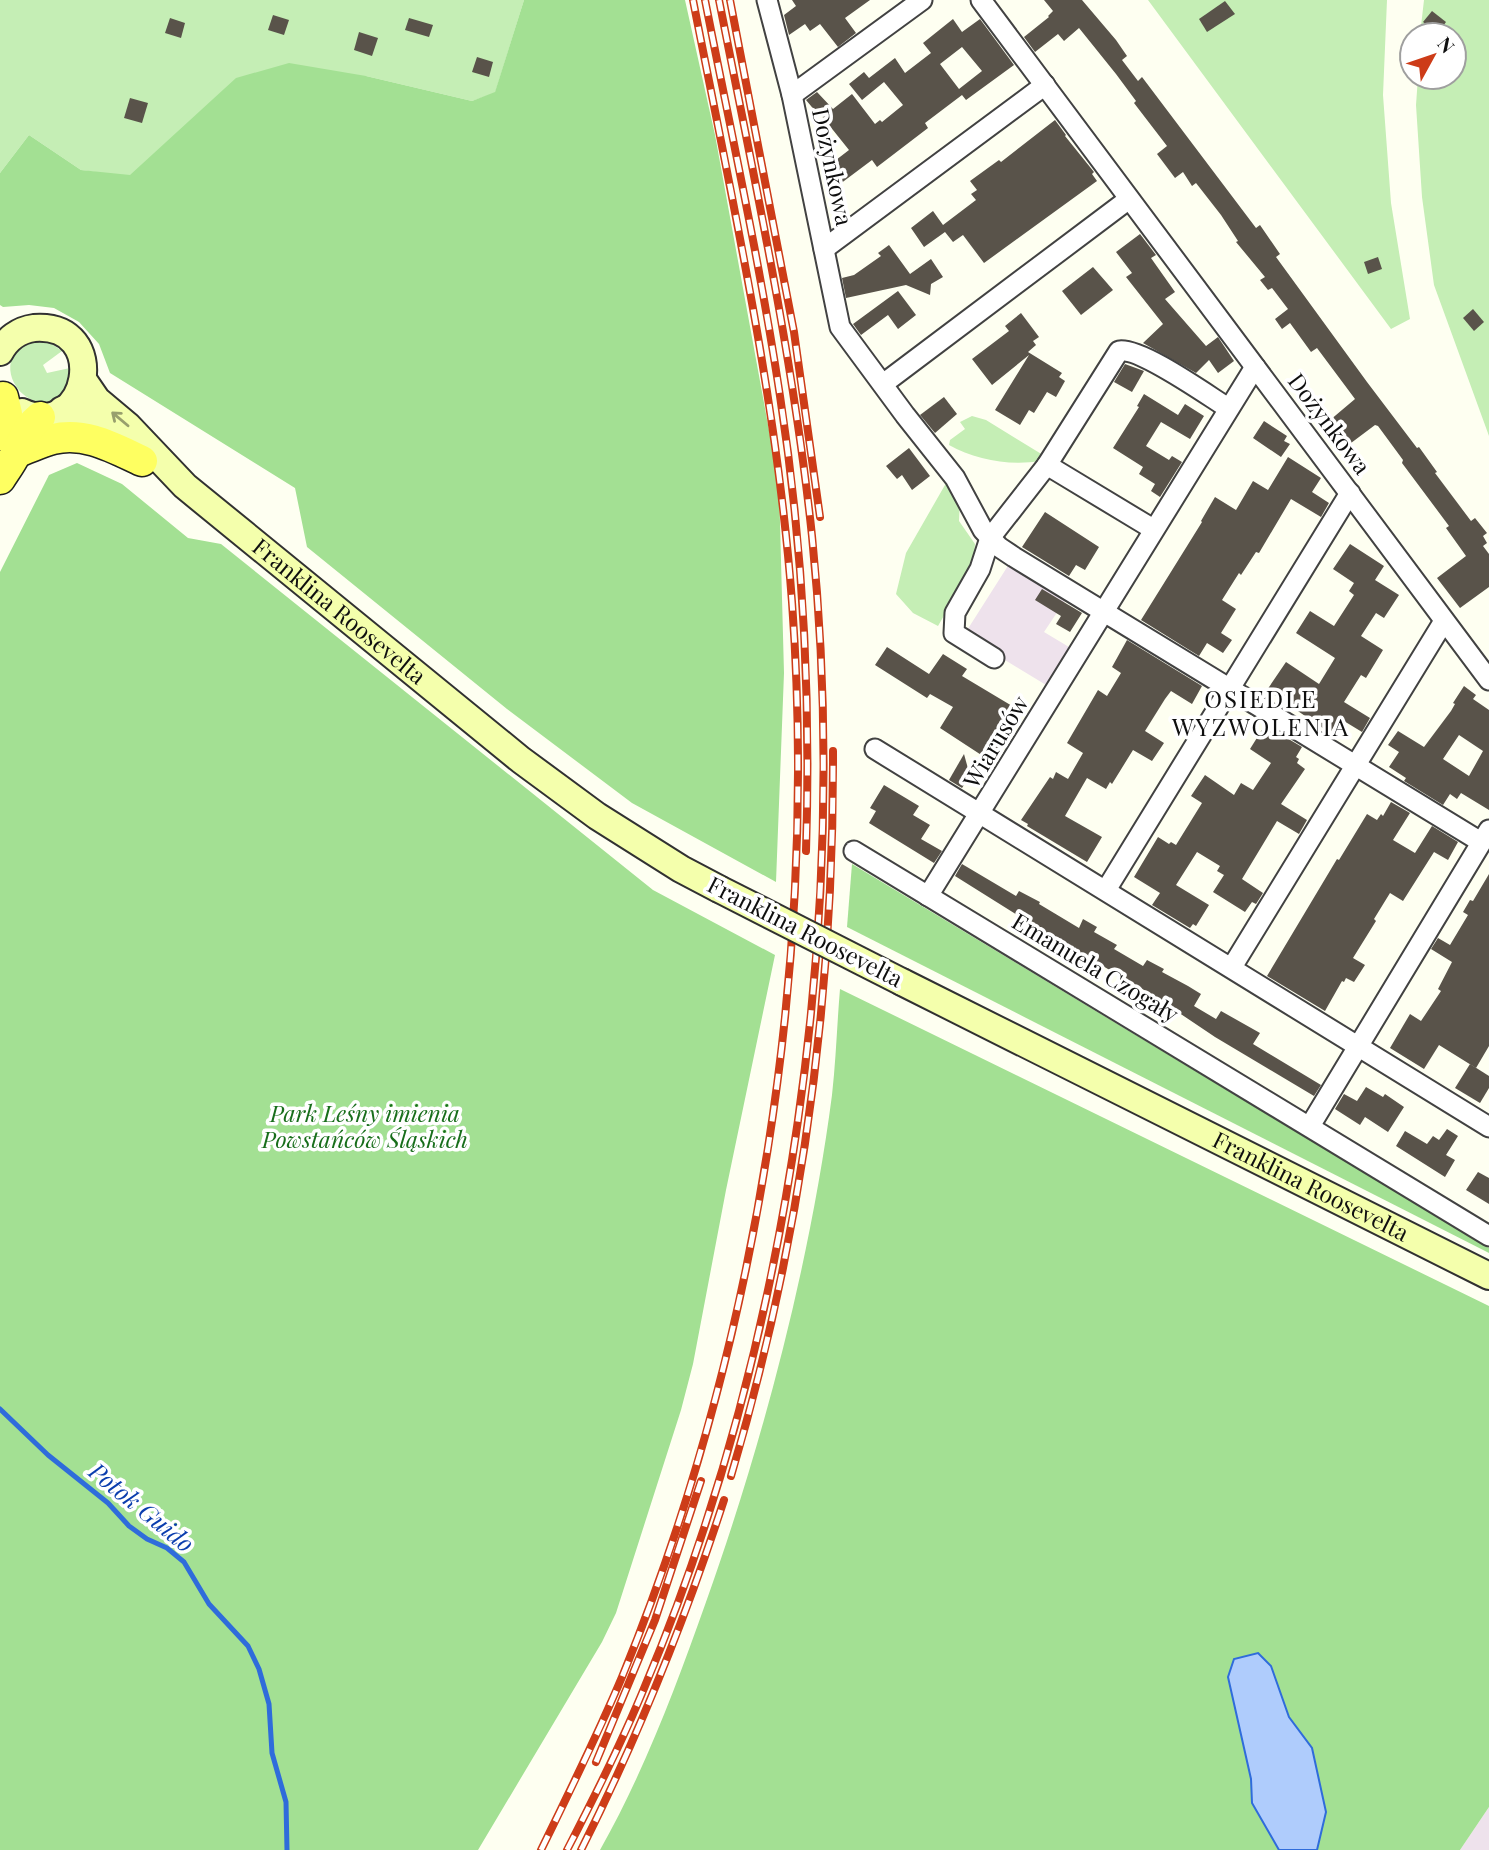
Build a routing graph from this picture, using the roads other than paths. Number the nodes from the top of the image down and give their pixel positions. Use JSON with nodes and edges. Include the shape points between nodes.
{"nodes":[{"id":1,"x":767,"y":0,"type":"edge"},
{"id":2,"x":922,"y":0,"type":"edge"},
{"id":3,"x":981,"y":0,"type":"edge"},
{"id":4,"x":1045,"y":85,"type":"junction"},
{"id":5,"x":792,"y":95,"type":"junction"},
{"id":6,"x":1129,"y":199,"type":"junction"},
{"id":7,"x":824,"y":249,"type":"junction"},
{"id":8,"x":6,"y":338,"type":"edge"},
{"id":9,"x":1255,"y":367,"type":"junction"},
{"id":10,"x":84,"y":380,"type":"junction"},
{"id":11,"x":883,"y":384,"type":"junction"},
{"id":12,"x":1,"y":393,"type":"edge"},
{"id":13,"x":1228,"y":408,"type":"junction"},
{"id":14,"x":51,"y":414,"type":"junction"},
{"id":15,"x":8,"y":444,"type":"edge"},
{"id":16,"x":142,"y":461,"type":"junction"},
{"id":17,"x":1047,"y":465,"type":"junction"},
{"id":18,"x":0,"y":479,"type":"edge"},
{"id":19,"x":185,"y":486,"type":"junction"},
{"id":20,"x":1350,"y":493,"type":"junction"},
{"id":21,"x":1153,"y":528,"type":"junction"},
{"id":22,"x":990,"y":538,"type":"junction"},
{"id":23,"x":1103,"y":611,"type":"junction"},
{"id":24,"x":1444,"y":621,"type":"junction"},
{"id":25,"x":994,"y":658,"type":"dead end"},
{"id":26,"x":1489,"y":680,"type":"edge"},
{"id":27,"x":1230,"y":690,"type":"junction"},
{"id":28,"x":875,"y":749,"type":"dead end"},
{"id":29,"x":1356,"y":766,"type":"junction"},
{"id":30,"x":980,"y":814,"type":"junction"},
{"id":31,"x":1485,"y":836,"type":"edge"},
{"id":32,"x":854,"y":851,"type":"dead end"},
{"id":33,"x":1106,"y":890,"type":"junction"},
{"id":34,"x":928,"y":896,"type":"junction"},
{"id":35,"x":1232,"y":968,"type":"junction"},
{"id":36,"x":1359,"y":1046,"type":"junction"},
{"id":37,"x":1487,"y":1122,"type":"edge"},
{"id":38,"x":1310,"y":1126,"type":"junction"},
{"id":39,"x":1489,"y":1236,"type":"edge"},
{"id":40,"x":1489,"y":1276,"type":"edge"}],
"edges":[{"from":1,"to":5,"type":"street","name":"Dożynkowa"},
{"from":2,"to":5,"type":"street","name":"Dożynkowa"},
{"from":3,"to":4,"type":"street","name":"Dożynkowa"},
{"from":4,"to":6,"type":"street","name":"Dożynkowa"},
{"from":4,"to":7,"type":"street","name":"Dożynkowa"},
{"from":5,"to":7,"type":"street","name":"Dożynkowa"},
{"from":6,"to":9,"type":"street","name":"Dożynkowa"},
{"from":6,"to":11,"type":"street"},
{"from":7,"to":11,"type":"street","name":"Dożynkowa","via":[[840,327]]},
{"from":8,"to":10,"type":"street","via":[[29,329],[58,331],[70,339],[83,359]]},
{"from":9,"to":13,"type":"street","name":"Wiarusów"},
{"from":9,"to":20,"type":"street","name":"Dożynkowa"},
{"from":10,"to":14,"type":"street","via":[[72,403]]},
{"from":19,"to":10,"type":"street","name":"Franklina Roosevelta","one_way":true,"via":[[97,400]]},
{"from":11,"to":22,"type":"street","via":[[955,478]]},
{"from":12,"to":14,"type":"street","name":"Franklina Roosevelta","via":[[16,410]]},
{"from":12,"to":15,"type":"main road"},
{"from":13,"to":17,"type":"street","via":[[1128,349],[1119,351]]},
{"from":13,"to":21,"type":"street","name":"Wiarusów"},
{"from":14,"to":15,"type":"main road","via":[[30,424]]},
{"from":14,"to":16,"type":"street","name":"Franklina Roosevelta","via":[[84,417]]},
{"from":15,"to":16,"type":"main road","via":[[92,439]]},
{"from":15,"to":18,"type":"main road"},
{"from":16,"to":19,"type":"street","name":"Franklina Roosevelta"},
{"from":17,"to":21,"type":"street"},
{"from":17,"to":22,"type":"street"},
{"from":19,"to":40,"type":"street","name":"Franklina Roosevelta","bridge":true,"via":[[521,760],[681,869]]},
{"from":20,"to":24,"type":"street","name":"Dożynkowa"},
{"from":20,"to":27,"type":"street"},
{"from":21,"to":23,"type":"street","name":"Wiarusów"},
{"from":22,"to":23,"type":"street"},
{"from":22,"to":25,"type":"street","via":[[953,623],[954,633]]},
{"from":23,"to":27,"type":"street"},
{"from":23,"to":30,"type":"street","name":"Wiarusów"},
{"from":24,"to":26,"type":"street","name":"Dożynkowa"},
{"from":24,"to":29,"type":"street"},
{"from":27,"to":29,"type":"street"},
{"from":27,"to":33,"type":"street"},
{"from":28,"to":30,"type":"street"},
{"from":29,"to":31,"type":"street"},
{"from":29,"to":35,"type":"street"},
{"from":30,"to":33,"type":"street"},
{"from":30,"to":34,"type":"street","name":"Wiarusów"},
{"from":31,"to":36,"type":"street"},
{"from":32,"to":34,"type":"street","name":"Emanuela Czogały"},
{"from":33,"to":35,"type":"street"},
{"from":34,"to":38,"type":"street","name":"Emanuela Czogały"},
{"from":35,"to":36,"type":"street"},
{"from":36,"to":37,"type":"street"},
{"from":36,"to":38,"type":"street"},
{"from":38,"to":39,"type":"street","name":"Emanuela Czogały"}]}
